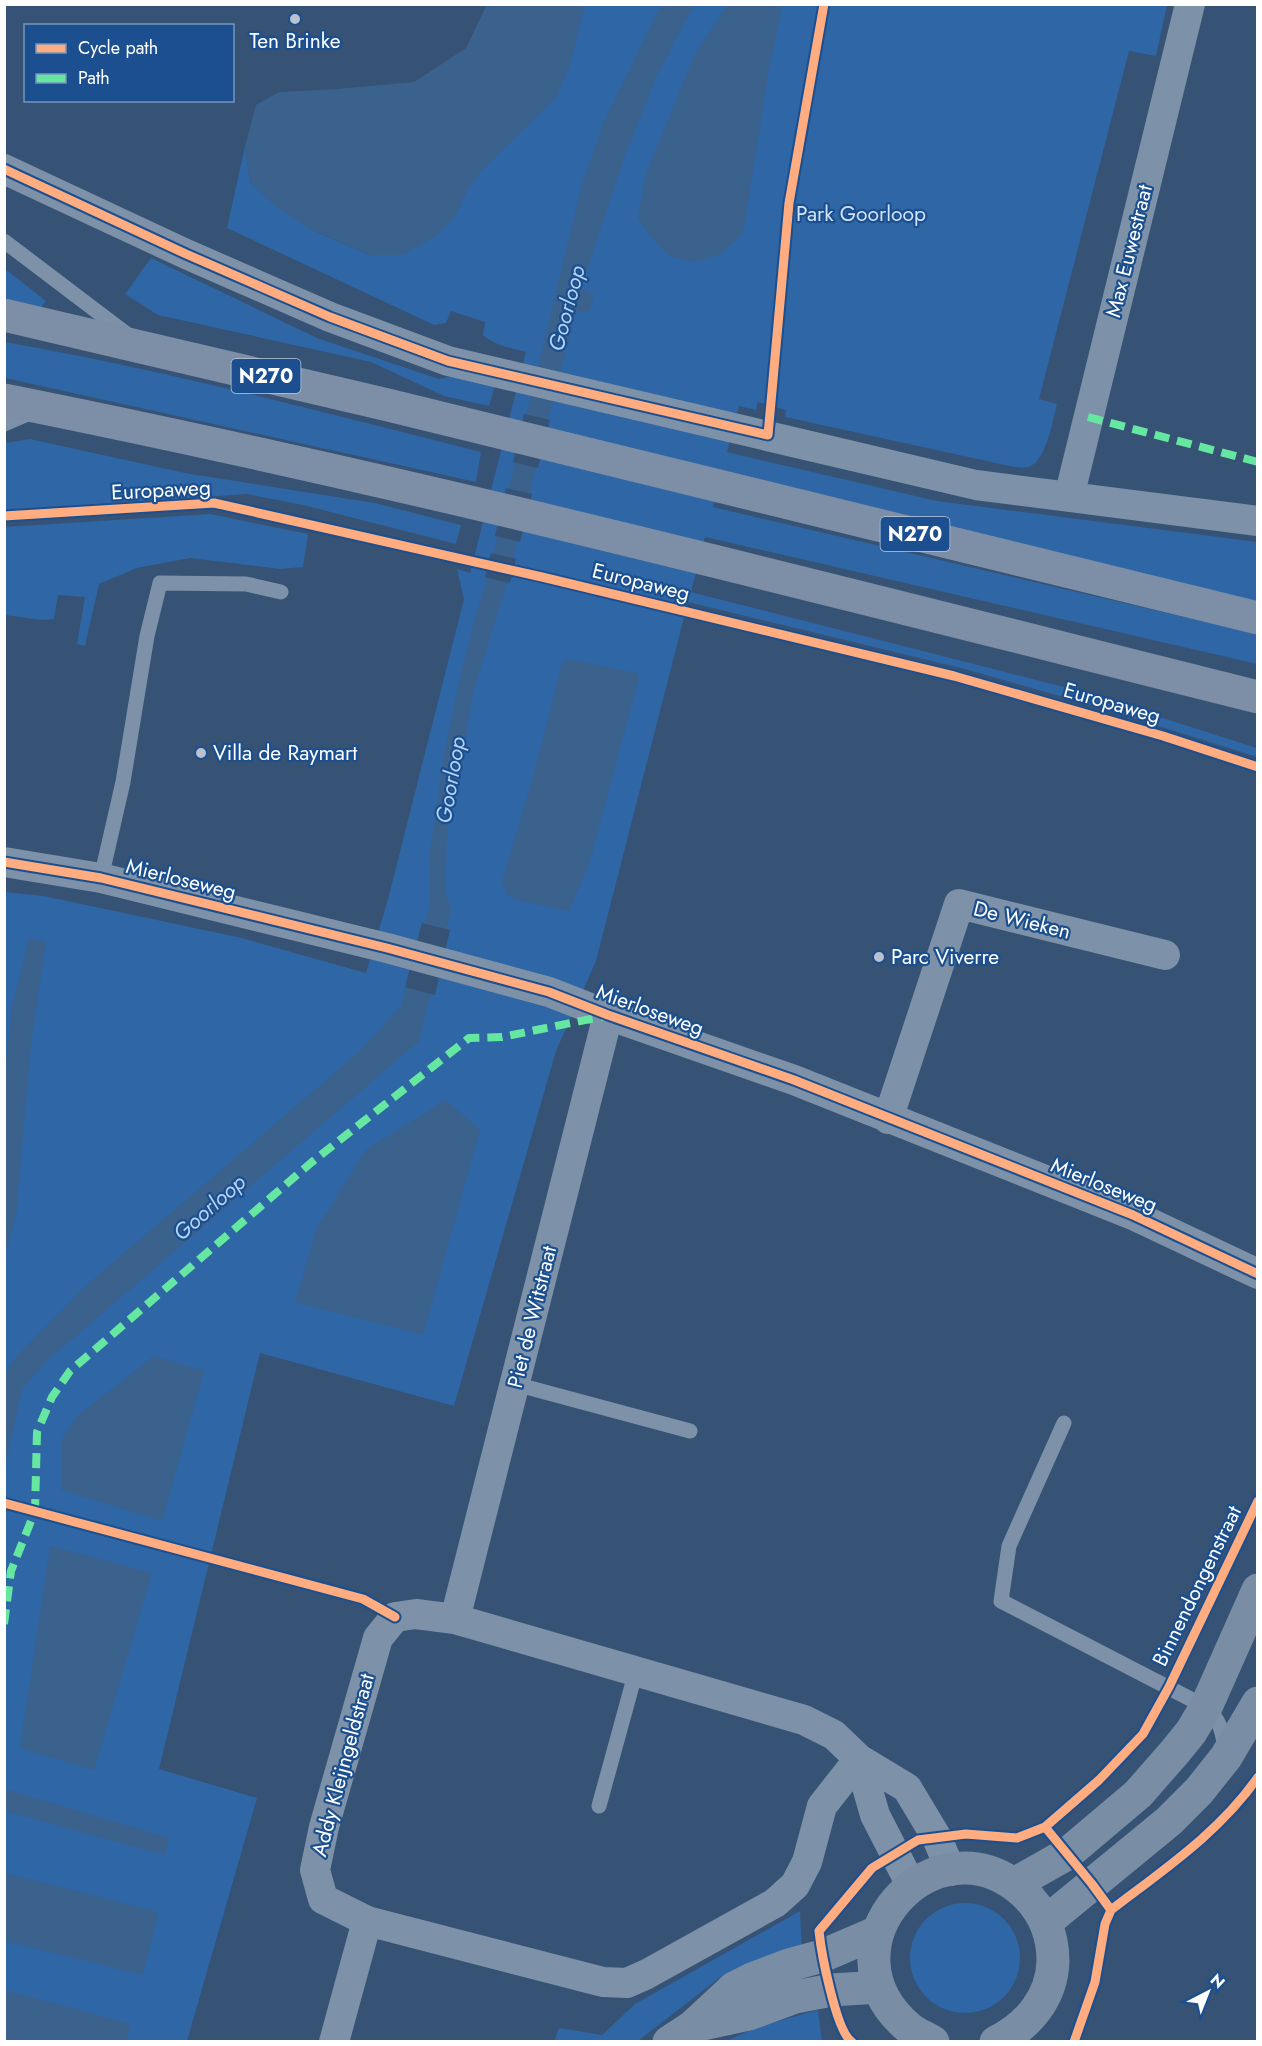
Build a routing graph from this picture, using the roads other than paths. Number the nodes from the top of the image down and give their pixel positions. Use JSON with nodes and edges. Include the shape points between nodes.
{"nodes":[{"id":1,"x":1190,"y":4,"type":"edge"},
{"id":2,"x":4,"y":169,"type":"edge"},
{"id":3,"x":4,"y":241,"type":"edge"},
{"id":4,"x":4,"y":315,"type":"edge"},
{"id":5,"x":145,"y":348,"type":"junction"},
{"id":6,"x":4,"y":400,"type":"edge"},
{"id":7,"x":41,"y":407,"type":"junction"},
{"id":8,"x":4,"y":424,"type":"edge"},
{"id":9,"x":1069,"y":496,"type":"junction"},
{"id":10,"x":1257,"y":521,"type":"edge"},
{"id":11,"x":281,"y":592,"type":"dead end"},
{"id":12,"x":1257,"y":618,"type":"edge"},
{"id":13,"x":1257,"y":697,"type":"edge"},
{"id":14,"x":4,"y":862,"type":"edge"},
{"id":15,"x":101,"y":878,"type":"junction"},
{"id":16,"x":1165,"y":956,"type":"dead end"},
{"id":17,"x":608,"y":1015,"type":"junction"},
{"id":18,"x":888,"y":1119,"type":"junction"},
{"id":19,"x":1257,"y":1274,"type":"edge"},
{"id":20,"x":515,"y":1384,"type":"junction"},
{"id":21,"x":1064,"y":1423,"type":"dead end"},
{"id":22,"x":690,"y":1431,"type":"dead end"},
{"id":23,"x":1257,"y":1590,"type":"edge"},
{"id":24,"x":455,"y":1619,"type":"junction"},
{"id":25,"x":636,"y":1671,"type":"junction"},
{"id":26,"x":1257,"y":1703,"type":"edge"},
{"id":27,"x":1206,"y":1707,"type":"junction"},
{"id":28,"x":1226,"y":1757,"type":"junction"},
{"id":29,"x":860,"y":1759,"type":"junction"},
{"id":30,"x":599,"y":1806,"type":"dead end"},
{"id":31,"x":951,"y":1871,"type":"junction"},
{"id":32,"x":1014,"y":1884,"type":"junction"},
{"id":33,"x":911,"y":1885,"type":"junction"},
{"id":34,"x":367,"y":1921,"type":"junction"},
{"id":35,"x":1046,"y":1923,"type":"junction"},
{"id":36,"x":878,"y":1932,"type":"junction"},
{"id":37,"x":879,"y":1987,"type":"junction"},
{"id":38,"x":681,"y":2034,"type":"edge"},
{"id":39,"x":1007,"y":2039,"type":"edge"},
{"id":40,"x":334,"y":2042,"type":"edge"},
{"id":41,"x":933,"y":2042,"type":"edge"}],
"edges":[{"from":1,"to":9,"type":"street","name":"Max Euwestraat"},
{"from":2,"to":9,"type":"street","via":[[330,317],[448,361],[976,485]]},
{"from":3,"to":5,"type":"lane"},
{"from":4,"to":5,"type":"main road","number":"N270"},
{"from":5,"to":12,"type":"main road","number":"N270"},
{"from":6,"to":7,"type":"main road","name":"Europaweg"},
{"from":7,"to":8,"type":"lane"},
{"from":7,"to":13,"type":"main road","name":"Europaweg","via":[[555,522]]},
{"from":9,"to":10,"type":"street"},
{"from":11,"to":15,"type":"lane","via":[[246,584],[160,583]]},
{"from":14,"to":15,"type":"street","name":"Mierloseweg"},
{"from":15,"to":17,"type":"street","name":"Mierloseweg","via":[[469,969],[549,992]]},
{"from":16,"to":18,"type":"street","name":"De Wieken","via":[[959,904]]},
{"from":17,"to":18,"type":"street","name":"Mierloseweg","via":[[794,1080]]},
{"from":17,"to":20,"type":"street","name":"Piet de Witstraat"},
{"from":18,"to":19,"type":"street","name":"Mierloseweg","via":[[1133,1215]]},
{"from":20,"to":22,"type":"lane"},
{"from":20,"to":24,"type":"street","name":"Piet de Witstraat"},
{"from":21,"to":27,"type":"lane","via":[[1009,1546],[1001,1601]]},
{"from":23,"to":27,"type":"main road"},
{"from":24,"to":25,"type":"street","name":"Addy Kleijngeldstraat"},
{"from":24,"to":34,"type":"street","name":"Addy Kleijngeldstraat","via":[[416,1614],[395,1617],[378,1638],[315,1870],[323,1899]]},
{"from":25,"to":29,"type":"street","name":"Addy Kleijngeldstraat","via":[[804,1720],[834,1735]]},
{"from":25,"to":30,"type":"lane"},
{"from":26,"to":28,"type":"main road"},
{"from":27,"to":28,"type":"lane","via":[[1221,1725]]},
{"from":27,"to":32,"type":"main road","via":[[1191,1732],[1138,1794],[1067,1854]]},
{"from":28,"to":35,"type":"main road","via":[[1169,1821]]},
{"from":29,"to":31,"type":"street","name":"Addy Kleijngeldstraat","via":[[908,1788]]},
{"from":29,"to":33,"type":"street","via":[[875,1815]]},
{"from":29,"to":34,"type":"street","name":"Addy Kleijngeldstraat","via":[[822,1806],[807,1862],[795,1885],[775,1903],[627,1983],[603,1982]]},
{"from":31,"to":32,"type":"main road","via":[[990,1873]]},
{"from":31,"to":33,"type":"main road","via":[[936,1873]]},
{"from":32,"to":35,"type":"main road","via":[[1033,1901]]},
{"from":33,"to":36,"type":"main road","via":[[891,1906]]},
{"from":34,"to":40,"type":"street"},
{"from":35,"to":39,"type":"main road","via":[[1053,1947],[1045,1995],[1032,2017]]},
{"from":36,"to":37,"type":"main road","via":[[874,1950]]},
{"from":36,"to":38,"type":"main road","via":[[734,1988]]},
{"from":37,"to":38,"type":"main road","via":[[795,1997]]},
{"from":37,"to":41,"type":"main road","via":[[891,2010],[910,2029]]}]}
